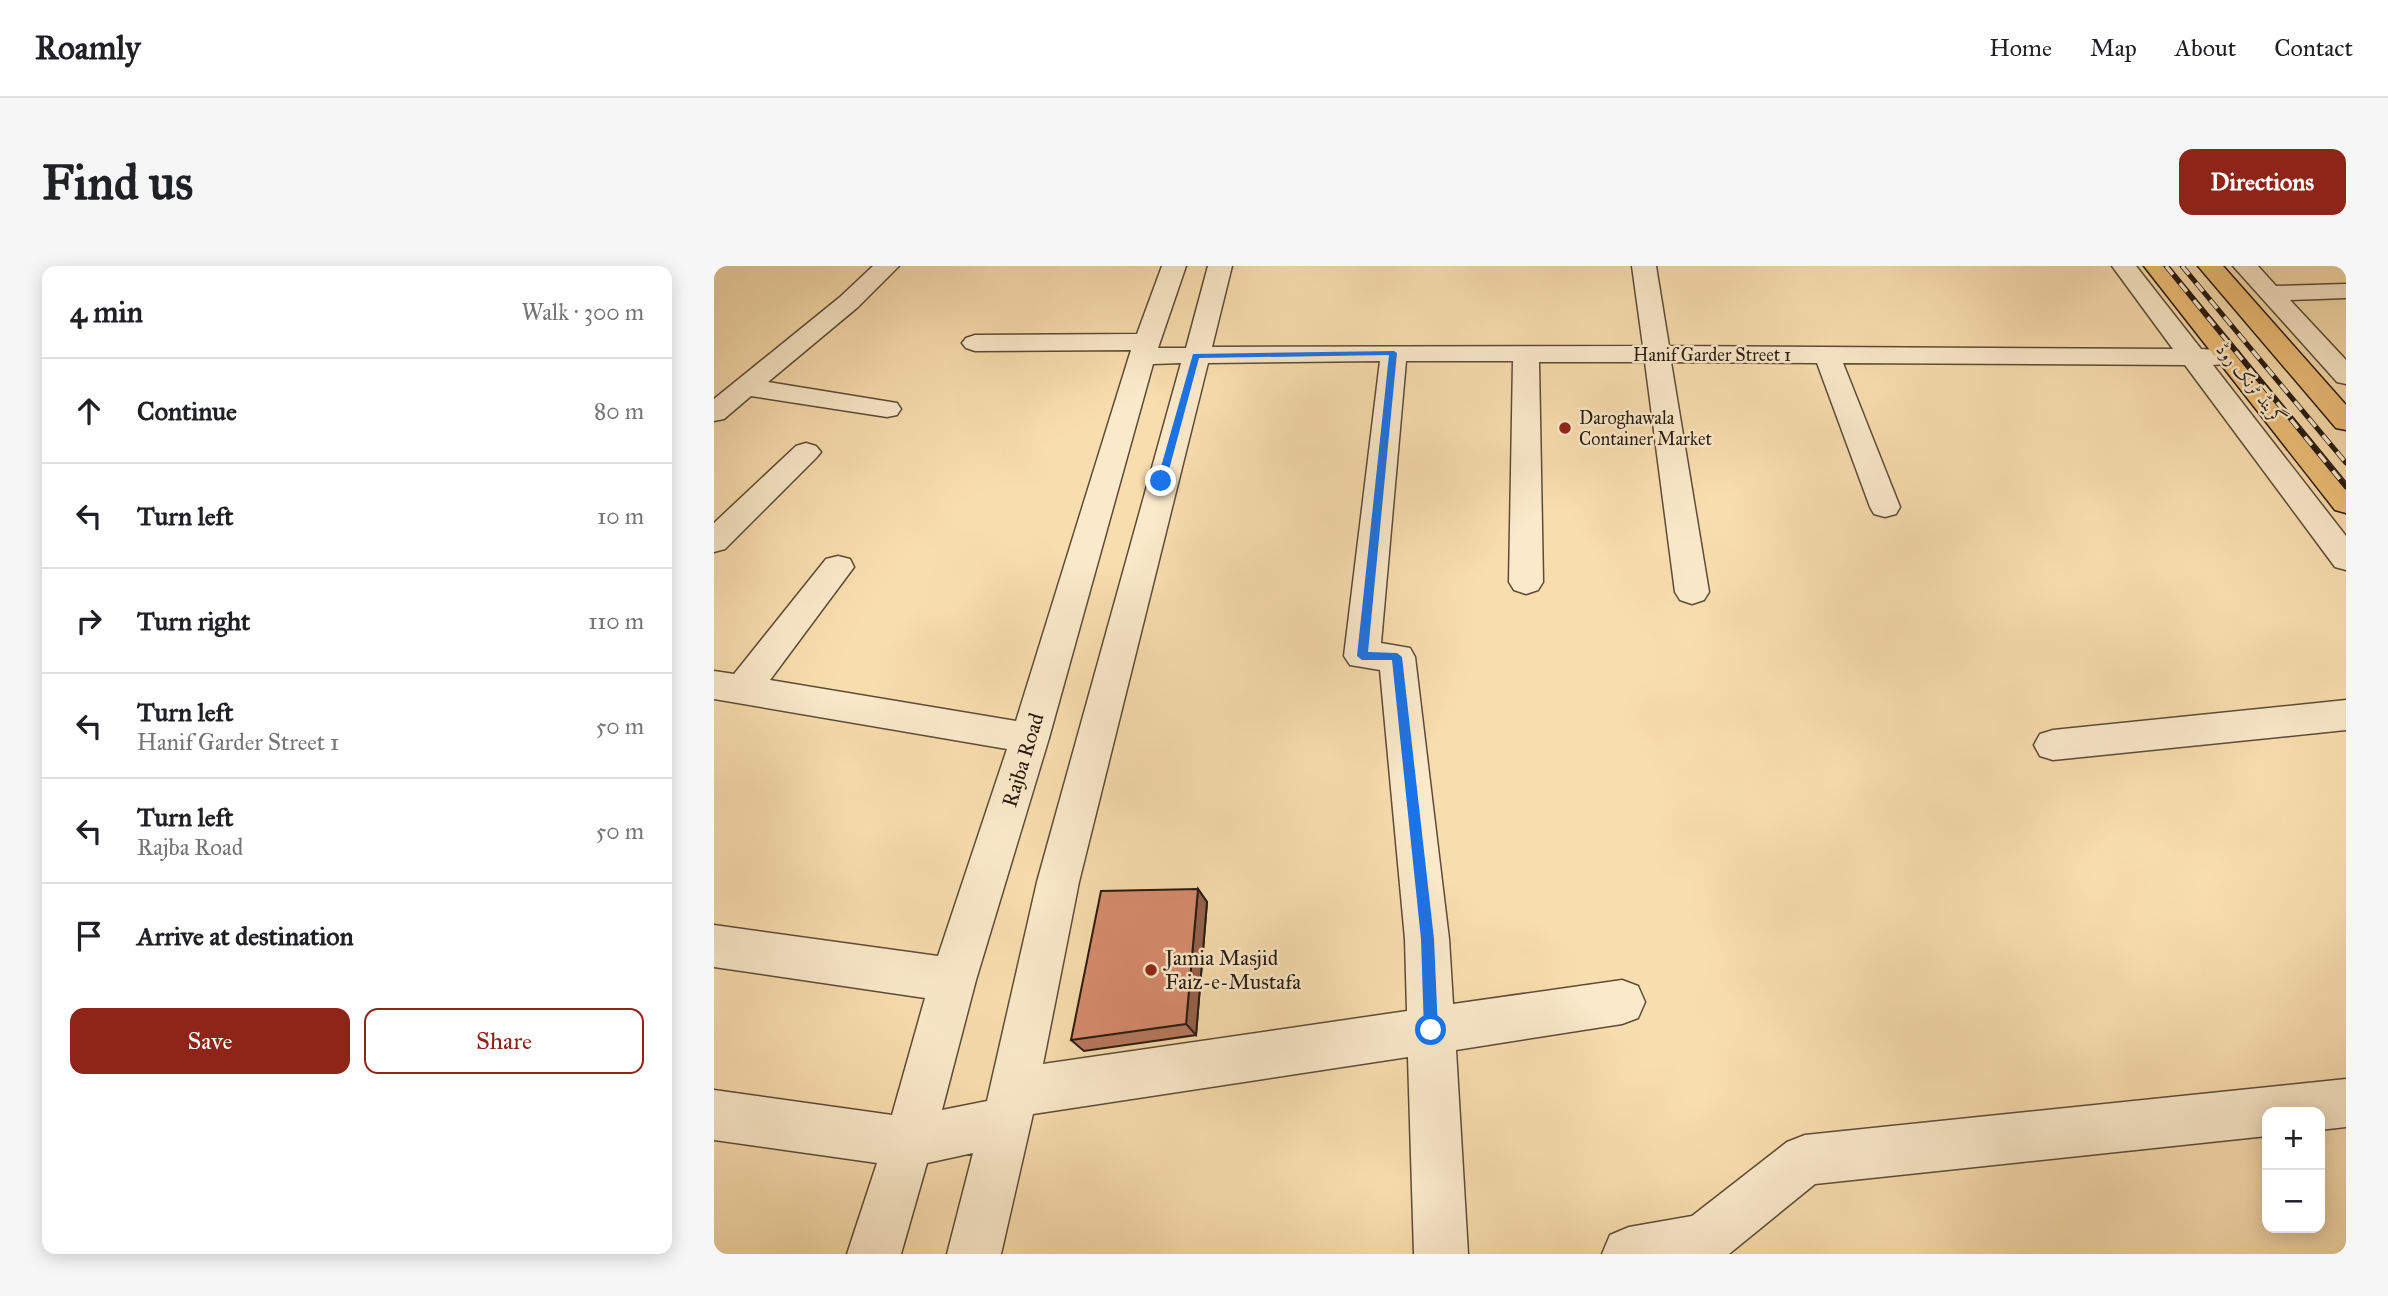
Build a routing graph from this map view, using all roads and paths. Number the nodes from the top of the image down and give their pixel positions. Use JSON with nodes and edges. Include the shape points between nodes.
{"nodes":[{"id":1,"x":887,"y":266,"type":"edge"},
{"id":2,"x":1174,"y":266,"type":"edge"},
{"id":3,"x":1220,"y":266,"type":"edge"},
{"id":4,"x":1644,"y":266,"type":"edge"},
{"id":5,"x":2124,"y":266,"type":"edge"},
{"id":6,"x":2156,"y":266,"type":"edge"},
{"id":7,"x":2210,"y":266,"type":"edge"},
{"id":8,"x":2245,"y":266,"type":"edge"},
{"id":9,"x":2346,"y":291,"type":"edge"},
{"id":10,"x":2270,"y":293,"type":"junction"},
{"id":11,"x":975,"y":343,"type":"dead end"},
{"id":12,"x":1145,"y":349,"type":"junction"},
{"id":13,"x":1394,"y":353,"type":"junction"},
{"id":14,"x":1526,"y":354,"type":"junction"},
{"id":15,"x":1196,"y":355,"type":"junction"},
{"id":16,"x":1655,"y":355,"type":"junction"},
{"id":17,"x":1827,"y":355,"type":"junction"},
{"id":18,"x":2192,"y":357,"type":"junction"},
{"id":19,"x":2229,"y":357,"type":"junction"},
{"id":20,"x":2346,"y":376,"type":"edge"},
{"id":21,"x":746,"y":387,"type":"junction"},
{"id":22,"x":887,"y":409,"type":"dead end"},
{"id":23,"x":714,"y":413,"type":"edge"},
{"id":24,"x":2346,"y":422,"type":"edge"},
{"id":25,"x":806,"y":452,"type":"dead end"},
{"id":26,"x":2346,"y":503,"type":"edge"},
{"id":27,"x":1885,"y":507,"type":"dead end"},
{"id":28,"x":714,"y":541,"type":"edge"},
{"id":29,"x":2346,"y":559,"type":"edge"},
{"id":30,"x":838,"y":567,"type":"dead end"},
{"id":31,"x":1526,"y":582,"type":"dead end"},
{"id":32,"x":1692,"y":592,"type":"dead end"},
{"id":33,"x":728,"y":688,"type":"edge"},
{"id":34,"x":2346,"y":715,"type":"edge"},
{"id":35,"x":1030,"y":738,"type":"junction"},
{"id":36,"x":2053,"y":745,"type":"dead end"},
{"id":37,"x":714,"y":946,"type":"edge"},
{"id":38,"x":953,"y":980,"type":"junction"},
{"id":39,"x":1622,"y":1002,"type":"dead end"},
{"id":40,"x":1431,"y":1030,"type":"junction"},
{"id":41,"x":2346,"y":1103,"type":"edge"},
{"id":42,"x":1010,"y":1108,"type":"junction"},
{"id":43,"x":714,"y":1115,"type":"edge"},
{"id":44,"x":907,"y":1142,"type":"junction"},
{"id":45,"x":874,"y":1254,"type":"edge"},
{"id":46,"x":974,"y":1254,"type":"edge"},
{"id":47,"x":1441,"y":1254,"type":"edge"},
{"id":48,"x":1629,"y":1254,"type":"edge"}],
"edges":[{"from":1,"to":21,"type":"street"},
{"from":2,"to":12,"type":"street","name":"Rajba Road"},
{"from":3,"to":15,"type":"street"},
{"from":4,"to":16,"type":"street"},
{"from":5,"to":18,"type":"street"},
{"from":6,"to":19,"type":"main road","name":"گرینڈ ٹرنک روڈ"},
{"from":7,"to":24,"type":"main road"},
{"from":8,"to":10,"type":"street"},
{"from":9,"to":10,"type":"street"},
{"from":10,"to":20,"type":"street"},
{"from":11,"to":12,"type":"street","name":"Hanif Garder Street 1"},
{"from":12,"to":15,"type":"street","name":"Hanif Garder Street 1"},
{"from":12,"to":35,"type":"street","name":"Rajba Road"},
{"from":13,"to":14,"type":"street","name":"Hanif Garder Street 1"},
{"from":13,"to":15,"type":"street","name":"Hanif Garder Street 1"},
{"from":13,"to":40,"type":"street","via":[[1362,656],[1397,657],[1427,939]]},
{"from":14,"to":16,"type":"street","name":"Hanif Garder Street 1"},
{"from":14,"to":31,"type":"street"},
{"from":15,"to":42,"type":"street","via":[[1058,882]]},
{"from":16,"to":17,"type":"street","name":"Hanif Garder Street 1"},
{"from":16,"to":32,"type":"street"},
{"from":17,"to":18,"type":"street","name":"Hanif Garder Street 1"},
{"from":17,"to":27,"type":"street"},
{"from":18,"to":19,"type":"street","name":"Hanif Garder Street 1"},
{"from":18,"to":29,"type":"street"},
{"from":19,"to":26,"type":"main road","name":"گرینڈ ٹرنک روڈ"},
{"from":21,"to":22,"type":"street"},
{"from":21,"to":23,"type":"street"},
{"from":25,"to":28,"type":"street"},
{"from":30,"to":33,"type":"street"},
{"from":33,"to":35,"type":"street"},
{"from":34,"to":36,"type":"street"},
{"from":35,"to":38,"type":"street","name":"Rajba Road"},
{"from":37,"to":38,"type":"street"},
{"from":38,"to":44,"type":"street","name":"Rajba Road"},
{"from":39,"to":40,"type":"street"},
{"from":40,"to":42,"type":"street"},
{"from":40,"to":47,"type":"street"},
{"from":41,"to":48,"type":"street","via":[[1805,1160],[1703,1241]]},
{"from":42,"to":44,"type":"street"},
{"from":42,"to":46,"type":"street"},
{"from":43,"to":44,"type":"street"},
{"from":44,"to":45,"type":"street","name":"Rajba Road"}]}
